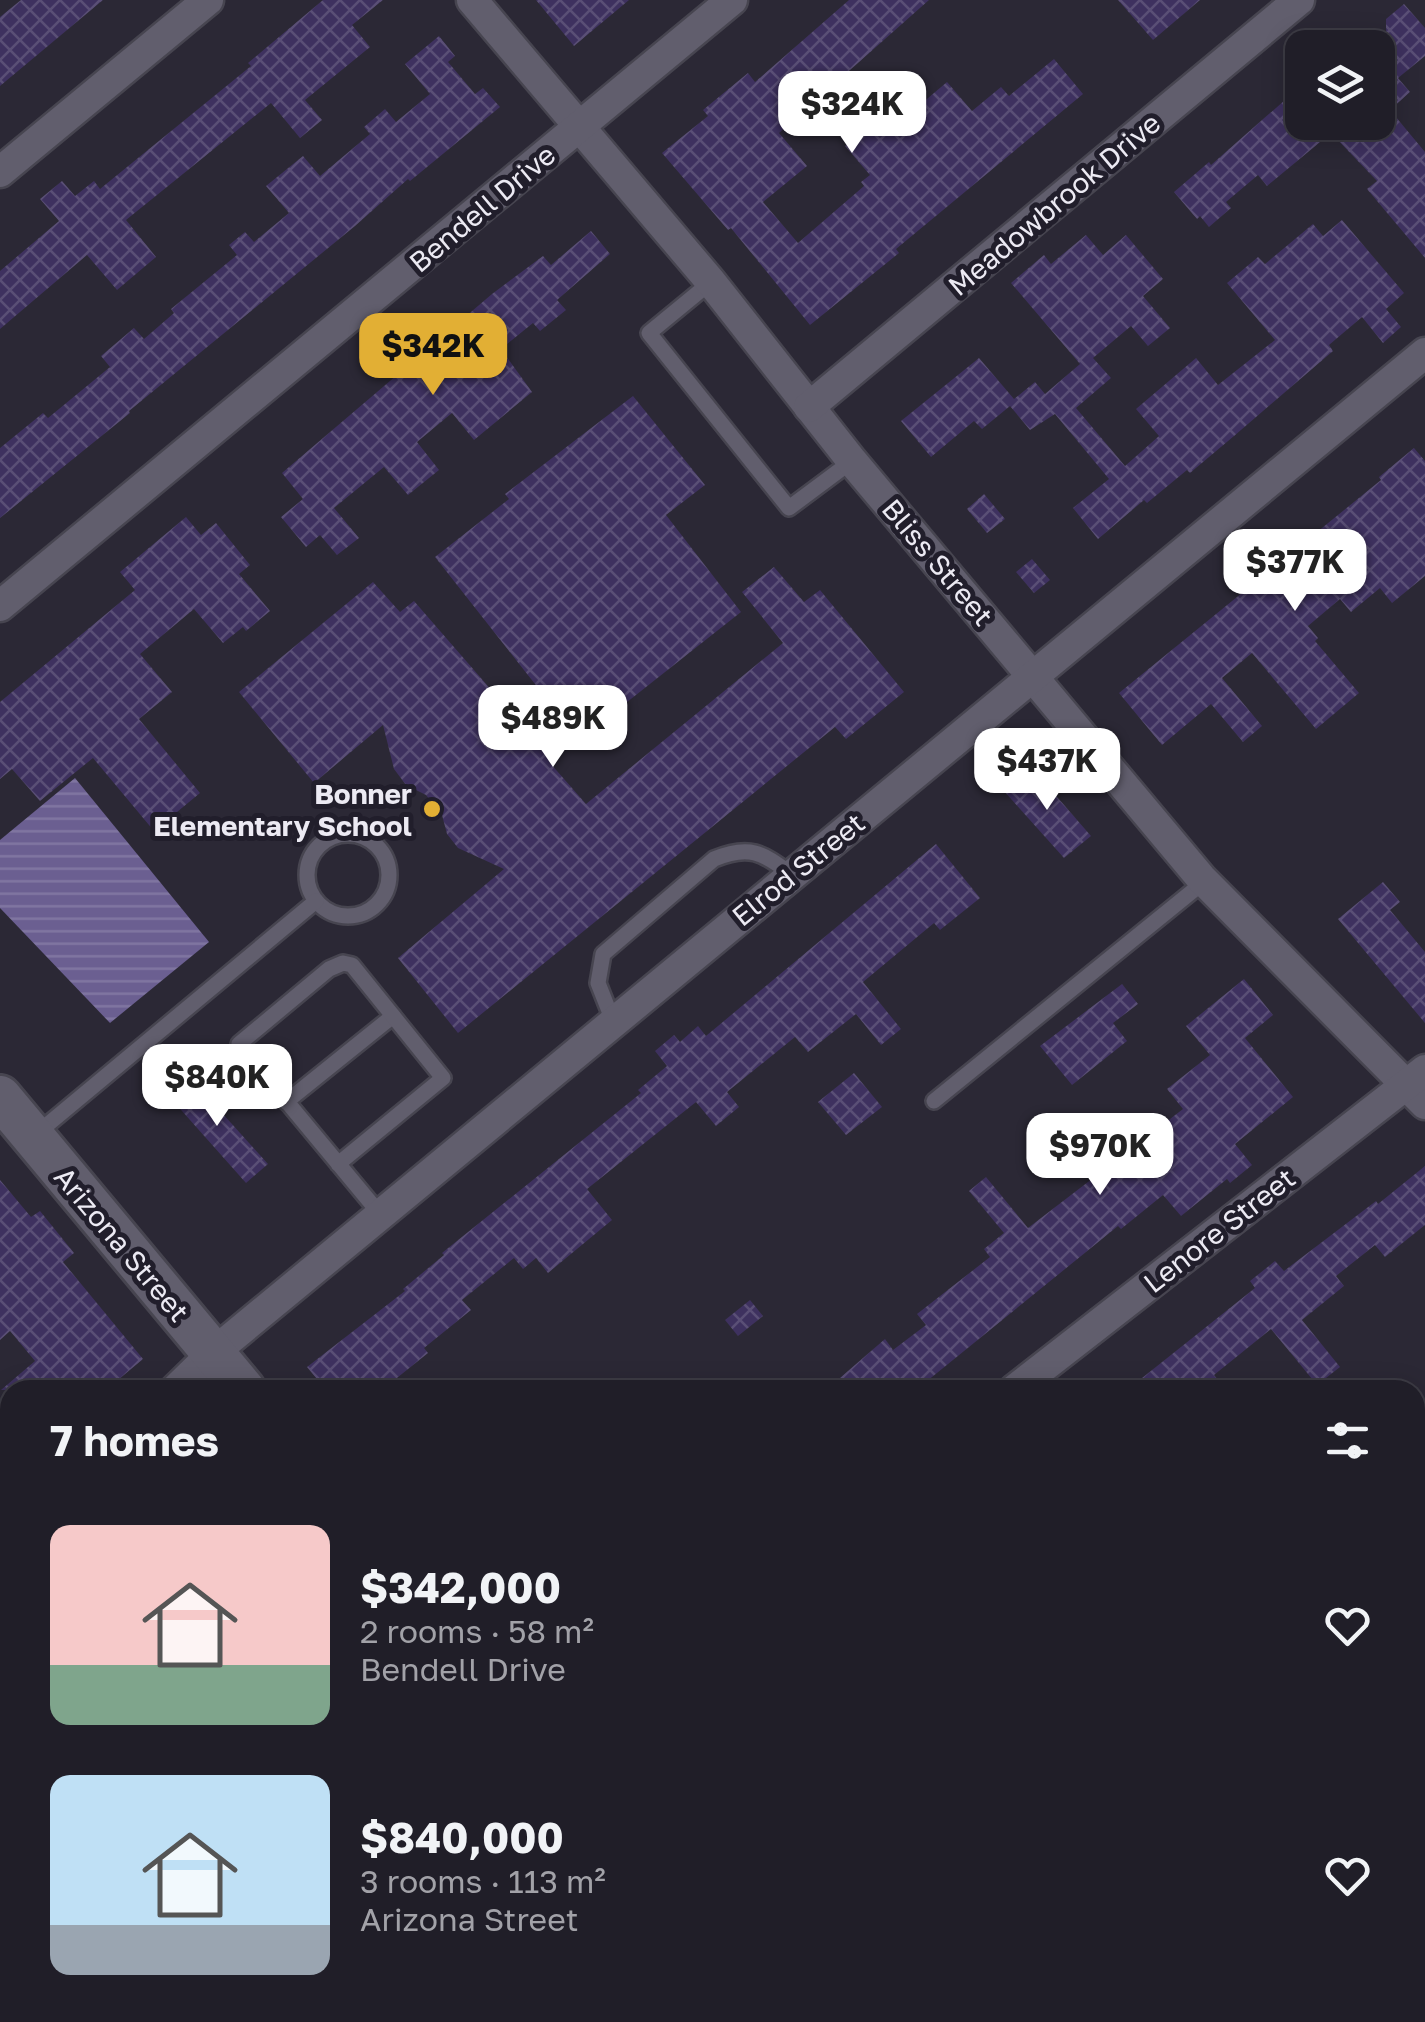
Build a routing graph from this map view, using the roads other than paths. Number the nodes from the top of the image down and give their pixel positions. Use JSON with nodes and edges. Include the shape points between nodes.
{"nodes":[{"id":1,"x":208,"y":0,"type":"edge"},
{"id":2,"x":472,"y":0,"type":"edge"},
{"id":3,"x":732,"y":0,"type":"edge"},
{"id":4,"x":1299,"y":0,"type":"edge"},
{"id":5,"x":581,"y":126,"type":"junction"},
{"id":6,"x":0,"y":172,"type":"edge"},
{"id":7,"x":712,"y":282,"type":"junction"},
{"id":8,"x":1425,"y":353,"type":"edge"},
{"id":9,"x":809,"y":407,"type":"junction"},
{"id":10,"x":852,"y":461,"type":"junction"},
{"id":11,"x":0,"y":606,"type":"edge"},
{"id":12,"x":1036,"y":676,"type":"junction"},
{"id":13,"x":792,"y":874,"type":"junction"},
{"id":14,"x":1205,"y":881,"type":"junction"},
{"id":15,"x":316,"y":901,"type":"junction"},
{"id":16,"x":393,"y":1016,"type":"junction"},
{"id":17,"x":613,"y":1022,"type":"junction"},
{"id":18,"x":1418,"y":1087,"type":"edge"},
{"id":19,"x":0,"y":1097,"type":"edge"},
{"id":20,"x":286,"y":1102,"type":"junction"},
{"id":21,"x":934,"y":1102,"type":"dead end"},
{"id":22,"x":33,"y":1137,"type":"junction"},
{"id":23,"x":338,"y":1164,"type":"junction"},
{"id":24,"x":380,"y":1214,"type":"junction"},
{"id":25,"x":212,"y":1353,"type":"junction"},
{"id":26,"x":185,"y":1380,"type":"edge"},
{"id":27,"x":235,"y":1380,"type":"edge"},
{"id":28,"x":1027,"y":1380,"type":"edge"}],
"edges":[{"from":1,"to":6,"type":"street"},
{"from":2,"to":5,"type":"street","name":"Bliss Street"},
{"from":3,"to":5,"type":"street","name":"Bendell Drive"},
{"from":4,"to":9,"type":"street","name":"Meadowbrook Drive"},
{"from":5,"to":7,"type":"street","name":"Bliss Street"},
{"from":5,"to":11,"type":"street","name":"Bendell Drive"},
{"from":7,"to":9,"type":"street","name":"Bliss Street"},
{"from":7,"to":10,"type":"lane","via":[[648,333],[789,508]]},
{"from":8,"to":12,"type":"street","name":"Elrod Street"},
{"from":9,"to":10,"type":"street","name":"Bliss Street"},
{"from":10,"to":12,"type":"street","name":"Bliss Street"},
{"from":12,"to":13,"type":"street","name":"Elrod Street"},
{"from":12,"to":14,"type":"street","name":"Bliss Street"},
{"from":13,"to":17,"type":"street","name":"Elrod Street"},
{"from":13,"to":17,"type":"lane","via":[[762,853],[735,850],[714,859],[603,954],[598,984]]},
{"from":14,"to":18,"type":"street","name":"Bliss Street"},
{"from":14,"to":21,"type":"lane"},
{"from":15,"to":15,"type":"lane","via":[[344,916],[375,906],[389,878],[380,848],[352,834],[322,843],[307,871]]},
{"from":15,"to":22,"type":"lane"},
{"from":16,"to":20,"type":"lane"},
{"from":16,"to":20,"type":"lane","via":[[352,965],[329,969],[239,1044]]},
{"from":16,"to":23,"type":"lane","via":[[443,1078]]},
{"from":17,"to":24,"type":"street","name":"Elrod Street"},
{"from":18,"to":28,"type":"street","name":"Lenore Street"},
{"from":19,"to":22,"type":"street","name":"Arizona Street"},
{"from":20,"to":23,"type":"lane"},
{"from":22,"to":25,"type":"street","name":"Arizona Street"},
{"from":23,"to":24,"type":"lane"},
{"from":24,"to":25,"type":"street","name":"Elrod Street"},
{"from":25,"to":26,"type":"street","name":"Elrod Street"},
{"from":25,"to":27,"type":"street","name":"Arizona Street"}]}
